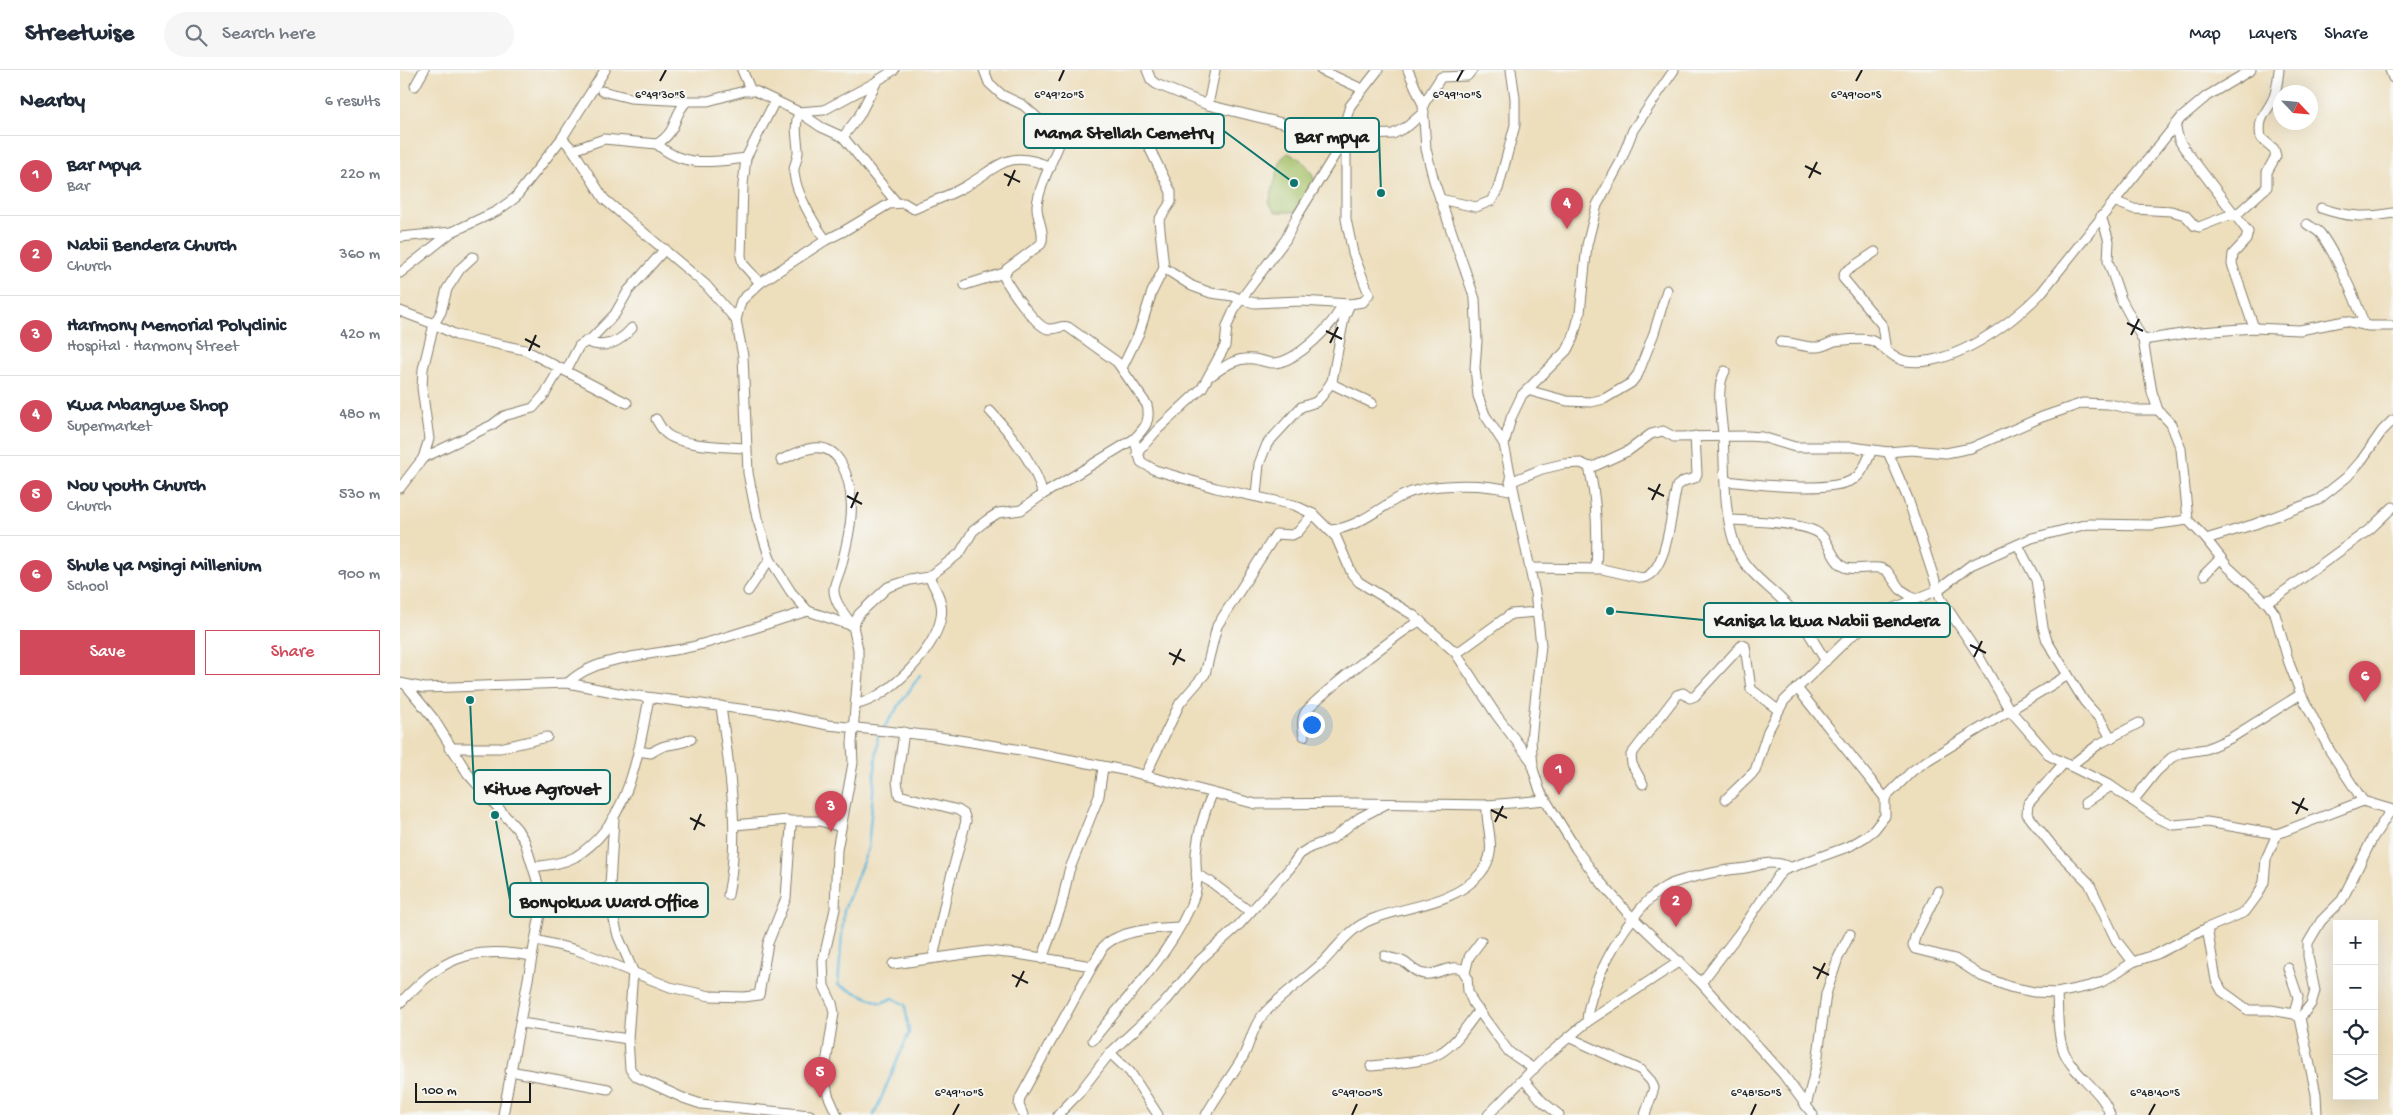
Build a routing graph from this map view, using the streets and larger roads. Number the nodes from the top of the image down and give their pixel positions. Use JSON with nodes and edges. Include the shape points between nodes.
{"nodes":[{"id":1,"x":424,"y":70,"type":"edge"},
{"id":2,"x":605,"y":70,"type":"edge"},
{"id":3,"x":742,"y":70,"type":"edge"},
{"id":4,"x":894,"y":70,"type":"edge"},
{"id":5,"x":984,"y":70,"type":"edge"},
{"id":6,"x":1147,"y":70,"type":"edge"},
{"id":7,"x":1215,"y":70,"type":"edge"},
{"id":8,"x":1321,"y":70,"type":"edge"},
{"id":9,"x":1378,"y":70,"type":"edge"},
{"id":10,"x":1408,"y":70,"type":"edge"},
{"id":11,"x":1472,"y":70,"type":"edge"},
{"id":12,"x":1510,"y":70,"type":"edge"},
{"id":13,"x":1674,"y":70,"type":"edge"},
{"id":14,"x":2250,"y":70,"type":"edge"},
{"id":15,"x":2279,"y":70,"type":"edge"},
{"id":16,"x":2390,"y":70,"type":"edge"},
{"id":17,"x":2393,"y":78,"type":"edge"},
{"id":18,"x":877,"y":82,"type":"junction"},
{"id":19,"x":415,"y":86,"type":"dead end"},
{"id":20,"x":1362,"y":89,"type":"junction"},
{"id":21,"x":602,"y":91,"type":"dead end"},
{"id":22,"x":751,"y":91,"type":"junction"},
{"id":23,"x":686,"y":101,"type":"junction"},
{"id":24,"x":775,"y":101,"type":"junction"},
{"id":25,"x":1208,"y":105,"type":"junction"},
{"id":26,"x":1424,"y":108,"type":"junction"},
{"id":27,"x":799,"y":112,"type":"junction"},
{"id":28,"x":2175,"y":125,"type":"junction"},
{"id":29,"x":1064,"y":132,"type":"junction"},
{"id":30,"x":1347,"y":134,"type":"junction"},
{"id":31,"x":843,"y":137,"type":"junction"},
{"id":32,"x":562,"y":138,"type":"junction"},
{"id":33,"x":657,"y":144,"type":"junction"},
{"id":34,"x":573,"y":150,"type":"junction"},
{"id":35,"x":746,"y":158,"type":"junction"},
{"id":36,"x":1051,"y":167,"type":"junction"},
{"id":37,"x":1440,"y":199,"type":"junction"},
{"id":38,"x":2114,"y":201,"type":"junction"},
{"id":39,"x":896,"y":202,"type":"junction"},
{"id":40,"x":2321,"y":208,"type":"dead end"},
{"id":41,"x":2393,"y":213,"type":"edge"},
{"id":42,"x":2236,"y":215,"type":"junction"},
{"id":43,"x":2101,"y":216,"type":"junction"},
{"id":44,"x":2307,"y":224,"type":"dead end"},
{"id":45,"x":452,"y":232,"type":"junction"},
{"id":46,"x":400,"y":237,"type":"edge"},
{"id":47,"x":826,"y":240,"type":"junction"},
{"id":48,"x":665,"y":249,"type":"junction"},
{"id":49,"x":1875,"y":252,"type":"dead end"},
{"id":50,"x":473,"y":257,"type":"dead end"},
{"id":51,"x":1164,"y":268,"type":"junction"},
{"id":52,"x":400,"y":273,"type":"edge"},
{"id":53,"x":1004,"y":273,"type":"junction"},
{"id":54,"x":760,"y":283,"type":"junction"},
{"id":55,"x":965,"y":285,"type":"dead end"},
{"id":56,"x":1667,"y":290,"type":"dead end"},
{"id":57,"x":1242,"y":300,"type":"junction"},
{"id":58,"x":1346,"y":304,"type":"junction"},
{"id":59,"x":400,"y":311,"type":"edge"},
{"id":60,"x":736,"y":320,"type":"junction"},
{"id":61,"x":434,"y":324,"type":"junction"},
{"id":62,"x":2364,"y":325,"type":"junction"},
{"id":63,"x":2393,"y":326,"type":"edge"},
{"id":64,"x":632,"y":328,"type":"dead end"},
{"id":65,"x":2254,"y":328,"type":"junction"},
{"id":66,"x":2143,"y":340,"type":"junction"},
{"id":67,"x":586,"y":341,"type":"junction"},
{"id":68,"x":1780,"y":342,"type":"dead end"},
{"id":69,"x":1886,"y":351,"type":"junction"},
{"id":70,"x":1122,"y":368,"type":"junction"},
{"id":71,"x":563,"y":370,"type":"junction"},
{"id":72,"x":1725,"y":372,"type":"dead end"},
{"id":73,"x":1208,"y":378,"type":"junction"},
{"id":74,"x":1332,"y":381,"type":"junction"},
{"id":75,"x":1527,"y":390,"type":"junction"},
{"id":76,"x":627,"y":403,"type":"dead end"},
{"id":77,"x":1372,"y":403,"type":"dead end"},
{"id":78,"x":2158,"y":410,"type":"junction"},
{"id":79,"x":990,"y":411,"type":"dead end"},
{"id":80,"x":656,"y":419,"type":"dead end"},
{"id":81,"x":2393,"y":420,"type":"edge"},
{"id":82,"x":1695,"y":436,"type":"junction"},
{"id":83,"x":1724,"y":436,"type":"junction"},
{"id":84,"x":1134,"y":439,"type":"junction"},
{"id":85,"x":1504,"y":444,"type":"junction"},
{"id":86,"x":746,"y":448,"type":"junction"},
{"id":87,"x":1872,"y":450,"type":"junction"},
{"id":88,"x":1888,"y":452,"type":"junction"},
{"id":89,"x":1137,"y":453,"type":"junction"},
{"id":90,"x":423,"y":458,"type":"junction"},
{"id":91,"x":781,"y":460,"type":"dead end"},
{"id":92,"x":1589,"y":467,"type":"junction"},
{"id":93,"x":1726,"y":481,"type":"junction"},
{"id":94,"x":1512,"y":486,"type":"junction"},
{"id":95,"x":400,"y":488,"type":"edge"},
{"id":96,"x":1042,"y":495,"type":"junction"},
{"id":97,"x":1256,"y":496,"type":"junction"},
{"id":98,"x":2393,"y":507,"type":"edge"},
{"id":99,"x":1313,"y":514,"type":"junction"},
{"id":100,"x":1730,"y":520,"type":"junction"},
{"id":101,"x":2188,"y":520,"type":"junction"},
{"id":102,"x":1331,"y":530,"type":"junction"},
{"id":103,"x":2206,"y":539,"type":"junction"},
{"id":104,"x":2018,"y":545,"type":"junction"},
{"id":105,"x":2221,"y":558,"type":"junction"},
{"id":106,"x":770,"y":560,"type":"junction"},
{"id":107,"x":1530,"y":568,"type":"junction"},
{"id":108,"x":1596,"y":568,"type":"junction"},
{"id":109,"x":2204,"y":575,"type":"dead end"},
{"id":110,"x":929,"y":577,"type":"junction"},
{"id":111,"x":1938,"y":590,"type":"junction"},
{"id":112,"x":748,"y":591,"type":"dead end"},
{"id":113,"x":1914,"y":598,"type":"junction"},
{"id":114,"x":2264,"y":601,"type":"junction"},
{"id":115,"x":808,"y":611,"type":"junction"},
{"id":116,"x":1538,"y":612,"type":"junction"},
{"id":117,"x":1420,"y":621,"type":"junction"},
{"id":118,"x":853,"y":626,"type":"junction"},
{"id":119,"x":1455,"y":652,"type":"junction"},
{"id":120,"x":1826,"y":660,"type":"junction"},
{"id":121,"x":2068,"y":676,"type":"junction"},
{"id":122,"x":568,"y":683,"type":"junction"},
{"id":123,"x":403,"y":684,"type":"edge"},
{"id":124,"x":1797,"y":688,"type":"junction"},
{"id":125,"x":2302,"y":694,"type":"junction"},
{"id":126,"x":649,"y":698,"type":"junction"},
{"id":127,"x":857,"y":704,"type":"junction"},
{"id":128,"x":721,"y":706,"type":"junction"},
{"id":129,"x":1778,"y":710,"type":"junction"},
{"id":130,"x":2009,"y":710,"type":"junction"},
{"id":131,"x":2139,"y":723,"type":"dead end"},
{"id":132,"x":854,"y":728,"type":"junction"},
{"id":133,"x":904,"y":732,"type":"junction"},
{"id":134,"x":1304,"y":736,"type":"dead end"},
{"id":135,"x":547,"y":737,"type":"dead end"},
{"id":136,"x":2111,"y":738,"type":"junction"},
{"id":137,"x":691,"y":739,"type":"dead end"},
{"id":138,"x":449,"y":748,"type":"junction"},
{"id":139,"x":638,"y":751,"type":"junction"},
{"id":140,"x":1533,"y":763,"type":"junction"},
{"id":141,"x":2067,"y":764,"type":"junction"},
{"id":142,"x":1103,"y":767,"type":"junction"},
{"id":143,"x":1145,"y":776,"type":"junction"},
{"id":144,"x":1643,"y":784,"type":"dead end"},
{"id":145,"x":2111,"y":786,"type":"junction"},
{"id":146,"x":1212,"y":794,"type":"junction"},
{"id":147,"x":1885,"y":798,"type":"junction"},
{"id":148,"x":1726,"y":799,"type":"dead end"},
{"id":149,"x":1546,"y":800,"type":"junction"},
{"id":150,"x":2134,"y":801,"type":"junction"},
{"id":151,"x":2363,"y":801,"type":"junction"},
{"id":152,"x":2085,"y":802,"type":"dead end"},
{"id":153,"x":1387,"y":803,"type":"junction"},
{"id":154,"x":1487,"y":805,"type":"junction"},
{"id":155,"x":2393,"y":811,"type":"edge"},
{"id":156,"x":614,"y":818,"type":"junction"},
{"id":157,"x":789,"y":820,"type":"junction"},
{"id":158,"x":735,"y":825,"type":"junction"},
{"id":159,"x":841,"y":827,"type":"junction"},
{"id":160,"x":2277,"y":834,"type":"junction"},
{"id":161,"x":1790,"y":867,"type":"junction"},
{"id":162,"x":534,"y":868,"type":"junction"},
{"id":163,"x":1196,"y":874,"type":"junction"},
{"id":164,"x":1938,"y":891,"type":"dead end"},
{"id":165,"x":728,"y":894,"type":"dead end"},
{"id":166,"x":1248,"y":912,"type":"junction"},
{"id":167,"x":1634,"y":918,"type":"junction"},
{"id":168,"x":1179,"y":927,"type":"junction"},
{"id":169,"x":2208,"y":928,"type":"junction"},
{"id":170,"x":1850,"y":934,"type":"dead end"},
{"id":171,"x":536,"y":940,"type":"junction"},
{"id":172,"x":1481,"y":941,"type":"dead end"},
{"id":173,"x":532,"y":956,"type":"junction"},
{"id":174,"x":1385,"y":956,"type":"dead end"},
{"id":175,"x":934,"y":958,"type":"junction"},
{"id":176,"x":1042,"y":959,"type":"junction"},
{"id":177,"x":1680,"y":961,"type":"junction"},
{"id":178,"x":2133,"y":962,"type":"junction"},
{"id":179,"x":893,"y":964,"type":"dead end"},
{"id":180,"x":1092,"y":966,"type":"junction"},
{"id":181,"x":2288,"y":968,"type":"dead end"},
{"id":182,"x":633,"y":971,"type":"junction"},
{"id":183,"x":1465,"y":973,"type":"junction"},
{"id":184,"x":1701,"y":983,"type":"junction"},
{"id":185,"x":2057,"y":993,"type":"junction"},
{"id":186,"x":400,"y":1003,"type":"edge"},
{"id":187,"x":1479,"y":1010,"type":"junction"},
{"id":188,"x":2297,"y":1016,"type":"junction"},
{"id":189,"x":521,"y":1022,"type":"junction"},
{"id":190,"x":1587,"y":1022,"type":"junction"},
{"id":191,"x":1568,"y":1037,"type":"junction"},
{"id":192,"x":628,"y":1039,"type":"junction"},
{"id":193,"x":1093,"y":1040,"type":"dead end"},
{"id":194,"x":1110,"y":1053,"type":"junction"},
{"id":195,"x":1371,"y":1066,"type":"dead end"},
{"id":196,"x":1534,"y":1069,"type":"junction"},
{"id":197,"x":510,"y":1071,"type":"junction"},
{"id":198,"x":1524,"y":1080,"type":"junction"},
{"id":199,"x":608,"y":1089,"type":"dead end"},
{"id":200,"x":1806,"y":1106,"type":"junction"},
{"id":201,"x":715,"y":1110,"type":"edge"},
{"id":202,"x":502,"y":1115,"type":"edge"},
{"id":203,"x":810,"y":1115,"type":"edge"},
{"id":204,"x":837,"y":1115,"type":"edge"},
{"id":205,"x":1023,"y":1115,"type":"edge"},
{"id":206,"x":1058,"y":1115,"type":"edge"},
{"id":207,"x":1158,"y":1115,"type":"edge"},
{"id":208,"x":1206,"y":1115,"type":"edge"},
{"id":209,"x":1488,"y":1115,"type":"edge"},
{"id":210,"x":1559,"y":1115,"type":"edge"},
{"id":211,"x":1645,"y":1115,"type":"edge"},
{"id":212,"x":1812,"y":1115,"type":"edge"},
{"id":213,"x":2110,"y":1115,"type":"edge"},
{"id":214,"x":2317,"y":1115,"type":"edge"}],
"edges":[{"from":1,"to":19,"type":"street"},
{"from":2,"to":32,"type":"street"},
{"from":3,"to":22,"type":"street"},
{"from":4,"to":18,"type":"street"},
{"from":5,"to":29,"type":"street","via":[[989,83],[1002,95]]},
{"from":6,"to":25,"type":"street","via":[[1156,84]]},
{"from":7,"to":25,"type":"street"},
{"from":8,"to":20,"type":"street"},
{"from":9,"to":20,"type":"street"},
{"from":10,"to":26,"type":"street"},
{"from":11,"to":26,"type":"street","via":[[1467,76],[1441,77]]},
{"from":12,"to":37,"type":"street","via":[[1515,98],[1514,125],[1498,189],[1491,201],[1476,207]]},
{"from":13,"to":75,"type":"street","via":[[1633,130],[1620,163],[1597,205],[1587,245],[1580,313],[1573,338],[1567,350]]},
{"from":14,"to":28,"type":"street","via":[[2195,105]]},
{"from":15,"to":42,"type":"street","via":[[2275,95],[2270,107],[2262,114],[2261,123],[2261,138],[2276,152],[2268,172],[2267,186]]},
{"from":16,"to":17,"type":"street"},
{"from":18,"to":27,"type":"street","via":[[824,110]]},
{"from":18,"to":31,"type":"street","via":[[859,116]]},
{"from":20,"to":30,"type":"street","via":[[1347,112]]},
{"from":21,"to":23,"type":"street","via":[[630,98]]},
{"from":22,"to":23,"type":"street","via":[[708,101]]},
{"from":22,"to":24,"type":"street"},
{"from":23,"to":33,"type":"street","via":[[670,134]]},
{"from":24,"to":27,"type":"street"},
{"from":24,"to":35,"type":"street"},
{"from":25,"to":30,"type":"street","via":[[1323,133]]},
{"from":26,"to":30,"type":"street","via":[[1408,126],[1393,134]]},
{"from":26,"to":37,"type":"street","via":[[1426,149]]},
{"from":27,"to":31,"type":"street"},
{"from":27,"to":47,"type":"street","via":[[795,124],[798,151],[794,175],[816,227]]},
{"from":28,"to":38,"type":"street"},
{"from":28,"to":42,"type":"street","via":[[2179,140]]},
{"from":29,"to":36,"type":"street"},
{"from":29,"to":51,"type":"street","via":[[1131,133],[1145,140],[1172,197],[1159,220]]},
{"from":30,"to":57,"type":"street","via":[[1286,239]]},
{"from":30,"to":58,"type":"street","via":[[1346,219],[1353,253],[1369,294],[1363,302]]},
{"from":31,"to":39,"type":"street"},
{"from":32,"to":34,"type":"street"},
{"from":32,"to":45,"type":"street","via":[[515,198],[497,211]]},
{"from":33,"to":34,"type":"street","via":[[604,139]]},
{"from":33,"to":35,"type":"street","via":[[683,160]]},
{"from":34,"to":48,"type":"street","via":[[604,199]]},
{"from":35,"to":54,"type":"street","via":[[742,185],[741,256],[743,264]]},
{"from":36,"to":39,"type":"street","via":[[1029,159],[1014,159],[990,169],[962,188],[914,209]]},
{"from":36,"to":53,"type":"street","via":[[1037,206],[1041,244]]},
{"from":37,"to":85,"type":"street","via":[[1475,299],[1477,341],[1474,368],[1478,396],[1485,415]]},
{"from":38,"to":42,"type":"street","via":[[2134,209],[2185,215],[2199,227]]},
{"from":38,"to":43,"type":"street"},
{"from":39,"to":47,"type":"street"},
{"from":40,"to":41,"type":"street","via":[[2356,217]]},
{"from":42,"to":65,"type":"street","via":[[2248,236],[2233,254],[2232,264]]},
{"from":43,"to":66,"type":"street","via":[[2108,234],[2108,261],[2116,286]]},
{"from":43,"to":69,"type":"street","via":[[2041,293],[1990,335],[1928,361],[1903,360]]},
{"from":44,"to":62,"type":"street","via":[[2327,244],[2357,302]]},
{"from":45,"to":46,"type":"street"},
{"from":45,"to":52,"type":"street"},
{"from":47,"to":54,"type":"street"},
{"from":48,"to":60,"type":"street","via":[[706,285]]},
{"from":48,"to":67,"type":"street","via":[[628,291],[615,314]]},
{"from":49,"to":69,"type":"street","via":[[1845,272],[1843,278],[1882,325]]},
{"from":50,"to":61,"type":"street","via":[[447,288],[441,312]]},
{"from":51,"to":57,"type":"street","via":[[1192,286]]},
{"from":51,"to":70,"type":"street"},
{"from":53,"to":55,"type":"street"},
{"from":53,"to":70,"type":"street","via":[[1014,293],[1044,328],[1068,327]]},
{"from":54,"to":60,"type":"street","via":[[741,301]]},
{"from":56,"to":75,"type":"street","via":[[1654,333],[1638,374],[1631,383],[1604,399],[1586,403]]},
{"from":57,"to":58,"type":"street"},
{"from":57,"to":73,"type":"street","via":[[1229,321],[1225,346]]},
{"from":58,"to":73,"type":"street","via":[[1296,354],[1275,363],[1236,360]]},
{"from":58,"to":74,"type":"street"},
{"from":59,"to":61,"type":"street"},
{"from":60,"to":86,"type":"street","via":[[743,356]]},
{"from":61,"to":71,"type":"street","via":[[456,335],[525,350]]},
{"from":61,"to":90,"type":"street","via":[[423,369],[424,412],[429,429]]},
{"from":62,"to":63,"type":"street"},
{"from":62,"to":65,"type":"street","via":[[2346,321],[2300,330]]},
{"from":64,"to":67,"type":"street","via":[[605,346]]},
{"from":65,"to":66,"type":"street"},
{"from":66,"to":78,"type":"street"},
{"from":67,"to":71,"type":"street"},
{"from":68,"to":69,"type":"street","via":[[1818,347],[1835,341],[1870,340]]},
{"from":70,"to":84,"type":"street","via":[[1147,405],[1148,423]]},
{"from":71,"to":76,"type":"street"},
{"from":71,"to":90,"type":"street","via":[[533,408],[504,416]]},
{"from":72,"to":83,"type":"street","via":[[1720,389]]},
{"from":73,"to":89,"type":"street","via":[[1198,394],[1158,429]]},
{"from":74,"to":77,"type":"street","via":[[1334,385]]},
{"from":74,"to":97,"type":"street","via":[[1316,402],[1301,407],[1267,444],[1258,464]]},
{"from":75,"to":85,"type":"street","via":[[1511,418]]},
{"from":78,"to":88,"type":"street","via":[[2083,403],[1971,448],[1946,453],[1920,450]]},
{"from":78,"to":101,"type":"street","via":[[2171,424],[2181,449]]},
{"from":79,"to":96,"type":"street","via":[[1019,448],[1039,482]]},
{"from":80,"to":86,"type":"street","via":[[665,432],[677,439]]},
{"from":81,"to":103,"type":"street","via":[[2347,477],[2318,500]]},
{"from":82,"to":83,"type":"street"},
{"from":82,"to":92,"type":"street","via":[[1674,437],[1666,431],[1655,432],[1614,459]]},
{"from":82,"to":108,"type":"street","via":[[1697,474],[1677,486],[1668,540],[1652,573],[1642,578]]},
{"from":83,"to":87,"type":"street","via":[[1762,437],[1794,447]]},
{"from":83,"to":93,"type":"street"},
{"from":84,"to":89,"type":"street"},
{"from":84,"to":96,"type":"street"},
{"from":85,"to":94,"type":"street"},
{"from":86,"to":106,"type":"street","via":[[757,518]]},
{"from":87,"to":88,"type":"street"},
{"from":87,"to":93,"type":"street","via":[[1856,478],[1846,482],[1820,487],[1789,487]]},
{"from":88,"to":111,"type":"street","via":[[1908,499]]},
{"from":89,"to":97,"type":"street","via":[[1141,462],[1154,470]]},
{"from":90,"to":95,"type":"street"},
{"from":91,"to":118,"type":"street","via":[[813,447],[831,452],[844,468],[853,502],[842,565],[834,588],[835,596]]},
{"from":92,"to":94,"type":"street","via":[[1581,463],[1542,469]]},
{"from":92,"to":108,"type":"street","via":[[1596,495]]},
{"from":93,"to":100,"type":"street"},
{"from":94,"to":102,"type":"street","via":[[1416,490],[1341,530]]},
{"from":94,"to":107,"type":"street"},
{"from":96,"to":110,"type":"street","via":[[1021,510],[998,514],[977,527],[960,553]]},
{"from":97,"to":99,"type":"street","via":[[1294,505]]},
{"from":98,"to":114,"type":"street","via":[[2370,529],[2274,598]]},
{"from":99,"to":102,"type":"street"},
{"from":99,"to":143,"type":"street","via":[[1298,532],[1276,534],[1264,552],[1217,626],[1205,674],[1180,703]]},
{"from":100,"to":113,"type":"street","via":[[1810,529],[1821,535],[1839,564],[1846,568],[1883,569],[1900,589]]},
{"from":100,"to":120,"type":"street","via":[[1735,546],[1744,562],[1764,586],[1789,606]]},
{"from":101,"to":103,"type":"street"},
{"from":101,"to":104,"type":"street","via":[[2151,525],[2080,525]]},
{"from":102,"to":117,"type":"street","via":[[1359,582]]},
{"from":103,"to":105,"type":"street"},
{"from":104,"to":111,"type":"street","via":[[1972,565]]},
{"from":104,"to":121,"type":"street","via":[[2036,580],[2047,641]]},
{"from":105,"to":109,"type":"street"},
{"from":105,"to":114,"type":"street"},
{"from":106,"to":112,"type":"street"},
{"from":106,"to":115,"type":"street"},
{"from":107,"to":108,"type":"street"},
{"from":107,"to":116,"type":"street"},
{"from":110,"to":118,"type":"street","via":[[888,587],[859,614]]},
{"from":110,"to":127,"type":"street","via":[[941,600],[942,615],[937,633],[914,665],[889,690]]},
{"from":111,"to":113,"type":"street"},
{"from":111,"to":130,"type":"street"},
{"from":113,"to":120,"type":"street","via":[[1866,625]]},
{"from":114,"to":125,"type":"street","via":[[2275,614]]},
{"from":115,"to":118,"type":"street"},
{"from":115,"to":122,"type":"street","via":[[696,646],[609,662],[582,671]]},
{"from":116,"to":119,"type":"street","via":[[1511,614]]},
{"from":116,"to":140,"type":"street","via":[[1541,645],[1531,740]]},
{"from":117,"to":119,"type":"street"},
{"from":117,"to":134,"type":"street","via":[[1309,708],[1303,718]]},
{"from":118,"to":127,"type":"street","via":[[858,649]]},
{"from":119,"to":140,"type":"street"},
{"from":120,"to":124,"type":"street"},
{"from":121,"to":130,"type":"street"},
{"from":121,"to":136,"type":"street"},
{"from":122,"to":123,"type":"street","via":[[424,688]]},
{"from":122,"to":126,"type":"street"},
{"from":123,"to":138,"type":"street","via":[[433,718]]},
{"from":124,"to":129,"type":"street"},
{"from":124,"to":147,"type":"street"},
{"from":125,"to":150,"type":"street","via":[[2231,738],[2206,749],[2180,753],[2171,758]]},
{"from":125,"to":151,"type":"street","via":[[2330,752]]},
{"from":126,"to":128,"type":"street"},
{"from":126,"to":139,"type":"street"},
{"from":127,"to":132,"type":"street"},
{"from":128,"to":132,"type":"street"},
{"from":128,"to":158,"type":"street"},
{"from":129,"to":144,"type":"street","via":[[1751,689],[1745,646],[1742,645],[1695,696],[1677,695],[1633,751],[1632,764]]},
{"from":129,"to":148,"type":"street","via":[[1756,771]]},
{"from":130,"to":141,"type":"street","via":[[2050,756]]},
{"from":130,"to":147,"type":"street","via":[[1912,771]]},
{"from":131,"to":136,"type":"street"},
{"from":132,"to":133,"type":"street"},
{"from":132,"to":159,"type":"street","via":[[853,763]]},
{"from":133,"to":142,"type":"street","via":[[1038,753]]},
{"from":133,"to":175,"type":"street","via":[[897,781],[899,795],[958,810],[966,821]]},
{"from":135,"to":138,"type":"street","via":[[500,748]]},
{"from":136,"to":141,"type":"street"},
{"from":137,"to":139,"type":"street","via":[[679,744],[664,744],[651,753]]},
{"from":138,"to":162,"type":"street","via":[[517,829]]},
{"from":139,"to":156,"type":"street"},
{"from":140,"to":149,"type":"street","via":[[1537,784]]},
{"from":141,"to":145,"type":"street"},
{"from":141,"to":178,"type":"street","via":[[2028,804],[2027,814],[2054,848],[2089,883],[2116,940]]},
{"from":142,"to":143,"type":"street"},
{"from":142,"to":176,"type":"street","via":[[1099,796],[1069,871],[1061,907]]},
{"from":143,"to":146,"type":"street"},
{"from":145,"to":150,"type":"street"},
{"from":145,"to":152,"type":"street"},
{"from":146,"to":153,"type":"street","via":[[1264,805]]},
{"from":146,"to":163,"type":"street","via":[[1199,834]]},
{"from":147,"to":161,"type":"street","via":[[1885,816],[1865,837],[1827,855]]},
{"from":149,"to":154,"type":"street"},
{"from":149,"to":167,"type":"street","via":[[1597,878]]},
{"from":150,"to":160,"type":"street","via":[[2159,819],[2174,825],[2207,822]]},
{"from":151,"to":155,"type":"street"},
{"from":151,"to":160,"type":"street"},
{"from":153,"to":154,"type":"street"},
{"from":153,"to":166,"type":"street","via":[[1300,854]]},
{"from":154,"to":208,"type":"street","via":[[1492,848],[1479,875],[1438,900],[1373,919],[1345,936],[1322,962],[1261,1017],[1244,1056]]},
{"from":155,"to":188,"type":"street","via":[[2375,833],[2342,900],[2321,921],[2308,943],[2315,991],[2311,1004]]},
{"from":156,"to":162,"type":"street","via":[[593,843],[574,857]]},
{"from":156,"to":182,"type":"street","via":[[610,862],[612,912]]},
{"from":157,"to":158,"type":"street"},
{"from":157,"to":159,"type":"street","via":[[820,821]]},
{"from":157,"to":182,"type":"street","via":[[786,898],[768,943],[759,995],[710,996],[659,983]]},
{"from":158,"to":165,"type":"street"},
{"from":159,"to":204,"type":"street","via":[[835,909],[823,961],[824,986],[834,1013],[825,1070],[826,1084]]},
{"from":160,"to":169,"type":"street","via":[[2266,859],[2264,882],[2252,905],[2245,912]]},
{"from":161,"to":167,"type":"street","via":[[1767,862],[1675,883],[1652,898]]},
{"from":161,"to":184,"type":"street","via":[[1778,876]]},
{"from":162,"to":171,"type":"street","via":[[541,901]]},
{"from":163,"to":166,"type":"street"},
{"from":163,"to":168,"type":"street","via":[[1194,895]]},
{"from":164,"to":185,"type":"street","via":[[1916,937],[1915,949],[1955,959],[1981,976],[2010,987]]},
{"from":166,"to":194,"type":"street","via":[[1237,927],[1200,960],[1167,1000]]},
{"from":167,"to":177,"type":"street"},
{"from":167,"to":190,"type":"street","via":[[1607,958],[1587,1007]]},
{"from":168,"to":180,"type":"street","via":[[1148,930],[1109,940]]},
{"from":168,"to":193,"type":"street"},
{"from":169,"to":178,"type":"street","via":[[2157,954]]},
{"from":169,"to":188,"type":"street","via":[[2216,980],[2222,991],[2248,1010],[2271,1010]]},
{"from":170,"to":200,"type":"street","via":[[1826,994],[1817,1063]]},
{"from":171,"to":173,"type":"street"},
{"from":171,"to":182,"type":"street","via":[[577,950]]},
{"from":172,"to":183,"type":"street","via":[[1469,958]]},
{"from":173,"to":186,"type":"street","via":[[502,952],[460,956],[436,969]]},
{"from":173,"to":189,"type":"street"},
{"from":174,"to":183,"type":"street","via":[[1402,961],[1424,974],[1450,967],[1462,969]]},
{"from":175,"to":176,"type":"street","via":[[987,951]]},
{"from":175,"to":179,"type":"street"},
{"from":176,"to":180,"type":"street"},
{"from":177,"to":184,"type":"street"},
{"from":177,"to":190,"type":"street"},
{"from":178,"to":185,"type":"street","via":[[2102,982]]},
{"from":180,"to":205,"type":"street","via":[[1020,1098]]},
{"from":181,"to":188,"type":"street","via":[[2298,997]]},
{"from":182,"to":192,"type":"street"},
{"from":183,"to":187,"type":"street","via":[[1470,998]]},
{"from":184,"to":200,"type":"street","via":[[1784,1074]]},
{"from":185,"to":213,"type":"street","via":[[2064,1053],[2105,1103]]},
{"from":187,"to":195,"type":"street","via":[[1440,1053],[1423,1059]]},
{"from":187,"to":196,"type":"street","via":[[1509,1052]]},
{"from":188,"to":214,"type":"street","via":[[2316,1094]]},
{"from":189,"to":192,"type":"street"},
{"from":189,"to":197,"type":"street"},
{"from":190,"to":191,"type":"street"},
{"from":191,"to":196,"type":"street"},
{"from":191,"to":211,"type":"street","via":[[1648,1076],[1654,1088]]},
{"from":192,"to":201,"type":"street","via":[[630,1069],[637,1077]]},
{"from":194,"to":206,"type":"street"},
{"from":194,"to":207,"type":"street","via":[[1130,1072]]},
{"from":196,"to":198,"type":"street"},
{"from":197,"to":199,"type":"street"},
{"from":197,"to":202,"type":"street"},
{"from":198,"to":209,"type":"street"},
{"from":198,"to":210,"type":"street"},
{"from":200,"to":212,"type":"street"},
{"from":201,"to":203,"type":"street"}]}
